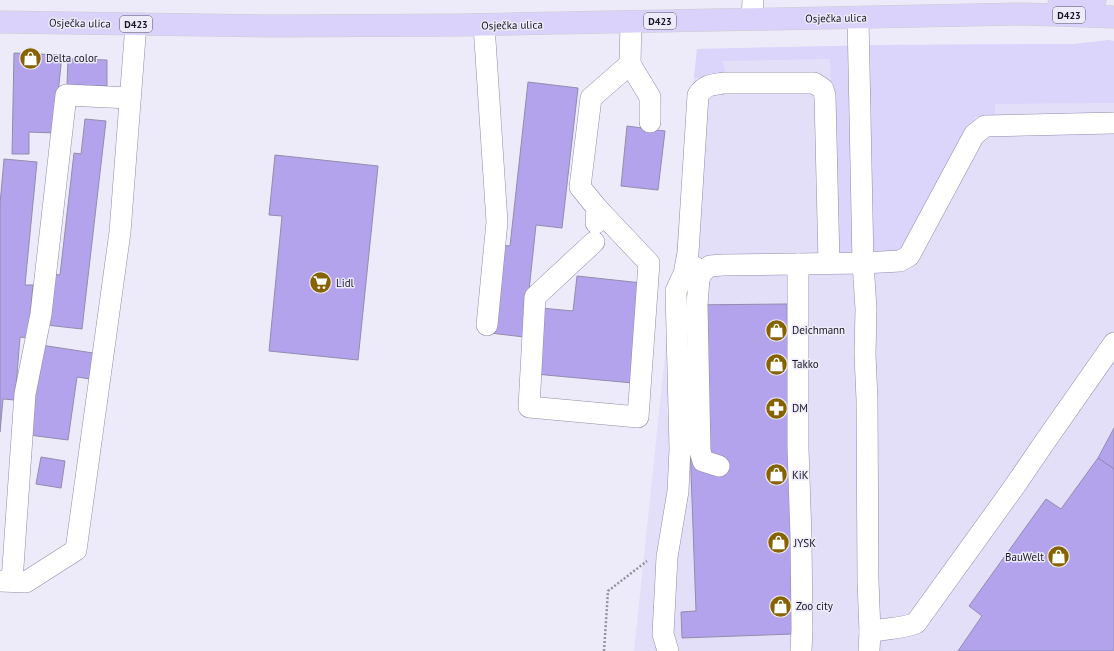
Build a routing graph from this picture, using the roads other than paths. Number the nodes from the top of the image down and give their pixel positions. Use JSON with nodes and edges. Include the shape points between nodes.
{"nodes":[{"id":1,"x":1089,"y":0,"type":"edge"},
{"id":2,"x":1095,"y":0,"type":"edge"},
{"id":3,"x":753,"y":10,"type":"edge"},
{"id":4,"x":1024,"y":14,"type":"junction"},
{"id":5,"x":858,"y":17,"type":"junction"},
{"id":6,"x":1114,"y":17,"type":"edge"},
{"id":7,"x":0,"y":22,"type":"edge"},
{"id":8,"x":632,"y":22,"type":"junction"},
{"id":9,"x":136,"y":24,"type":"junction"},
{"id":10,"x":484,"y":25,"type":"junction"},
{"id":11,"x":630,"y":64,"type":"junction"},
{"id":12,"x":130,"y":98,"type":"junction"},
{"id":13,"x":650,"y":122,"type":"dead end"},
{"id":14,"x":1114,"y":123,"type":"edge"},
{"id":15,"x":597,"y":208,"type":"junction"},
{"id":16,"x":829,"y":263,"type":"junction"},
{"id":17,"x":863,"y":263,"type":"junction"},
{"id":18,"x":798,"y":264,"type":"junction"},
{"id":19,"x":710,"y":266,"type":"junction"},
{"id":20,"x":684,"y":274,"type":"junction"},
{"id":21,"x":487,"y":325,"type":"dead end"},
{"id":22,"x":1114,"y":344,"type":"edge"},
{"id":23,"x":719,"y":466,"type":"dead end"},
{"id":24,"x":6,"y":581,"type":"edge"},
{"id":25,"x":870,"y":642,"type":"edge"},
{"id":26,"x":668,"y":651,"type":"edge"},
{"id":27,"x":801,"y":651,"type":"edge"}],
"edges":[{"from":1,"to":2,"type":"main road","name":"Osječka ulica","number":"D423"},
{"from":1,"to":4,"type":"main road","name":"Osječka ulica","number":"D423","via":[[1043,7]]},
{"from":3,"to":5,"type":"main road","name":"Osječka ulica","number":"D423"},
{"from":3,"to":8,"type":"main road","name":"Osječka ulica","number":"D423"},
{"from":4,"to":5,"type":"main road","name":"Osječka ulica","number":"D423"},
{"from":4,"to":6,"type":"main road","name":"Osječka ulica","number":"D423"},
{"from":5,"to":17,"type":"lane"},
{"from":7,"to":9,"type":"main road","name":"Osječka ulica","number":"D423"},
{"from":8,"to":10,"type":"main road","name":"Osječka ulica","number":"D423"},
{"from":8,"to":11,"type":"lane"},
{"from":9,"to":10,"type":"main road","name":"Osječka ulica","number":"D423"},
{"from":9,"to":12,"type":"lane"},
{"from":10,"to":21,"type":"lane","via":[[497,222]]},
{"from":11,"to":13,"type":"lane","via":[[650,97]]},
{"from":11,"to":15,"type":"lane","via":[[590,98],[580,187]]},
{"from":12,"to":24,"type":"lane","via":[[120,232],[76,550],[26,582]]},
{"from":12,"to":24,"type":"lane","via":[[66,95],[41,314],[25,394]]},
{"from":14,"to":17,"type":"lane","via":[[985,126],[974,135],[909,256],[900,261]]},
{"from":15,"to":15,"type":"lane","via":[[593,248],[535,297],[529,407],[638,417],[649,264]]},
{"from":16,"to":17,"type":"lane"},
{"from":16,"to":18,"type":"lane"},
{"from":16,"to":20,"type":"lane","via":[[823,89],[814,83],[724,83],[703,88],[698,95],[688,253]]},
{"from":17,"to":25,"type":"lane","via":[[866,309]]},
{"from":18,"to":19,"type":"lane"},
{"from":18,"to":27,"type":"lane"},
{"from":19,"to":20,"type":"lane","via":[[692,267]]},
{"from":19,"to":23,"type":"lane","via":[[702,272],[699,279],[700,451],[703,461]]},
{"from":20,"to":26,"type":"lane","via":[[676,291],[680,449],[678,491],[667,557],[663,634]]},
{"from":22,"to":25,"type":"lane","via":[[916,623],[906,627],[884,629]]}]}
